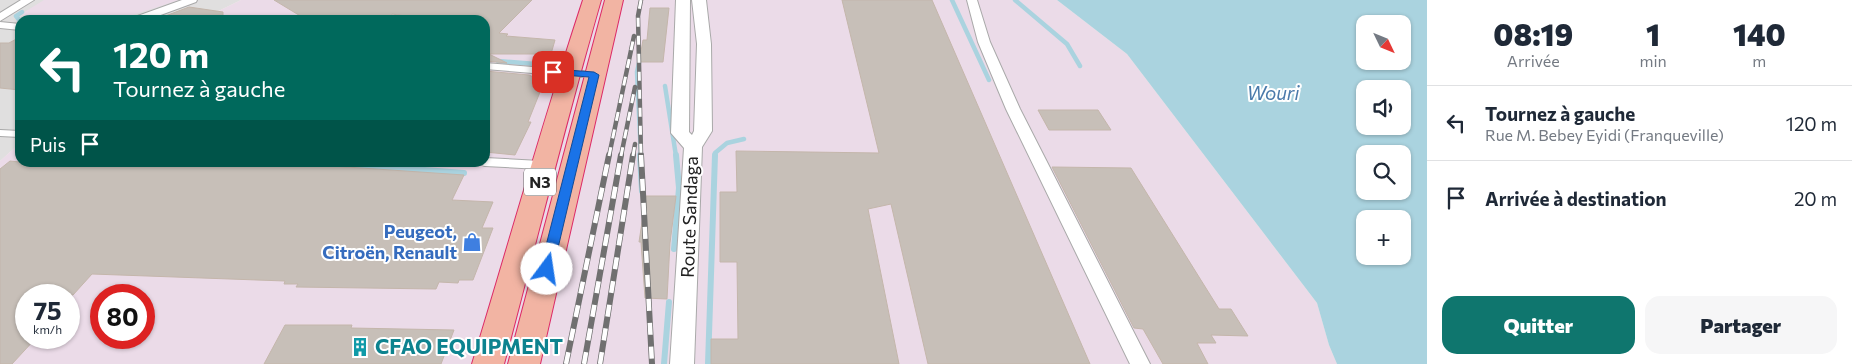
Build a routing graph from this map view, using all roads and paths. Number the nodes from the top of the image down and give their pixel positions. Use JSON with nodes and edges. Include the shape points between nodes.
{"nodes":[{"id":1,"x":29,"y":0,"type":"edge"},
{"id":2,"x":192,"y":0,"type":"edge"},
{"id":3,"x":592,"y":0,"type":"edge"},
{"id":4,"x":614,"y":0,"type":"edge"},
{"id":5,"x":683,"y":0,"type":"edge"},
{"id":6,"x":700,"y":0,"type":"edge"},
{"id":7,"x":972,"y":0,"type":"edge"},
{"id":8,"x":150,"y":15,"type":"edge"},
{"id":9,"x":0,"y":18,"type":"edge"},
{"id":10,"x":0,"y":26,"type":"edge"},
{"id":11,"x":15,"y":27,"type":"edge"},
{"id":12,"x":490,"y":66,"type":"edge"},
{"id":13,"x":570,"y":73,"type":"junction"},
{"id":14,"x":594,"y":75,"type":"junction"},
{"id":15,"x":0,"y":133,"type":"edge"},
{"id":16,"x":15,"y":134,"type":"edge"},
{"id":17,"x":693,"y":148,"type":"junction"},
{"id":18,"x":490,"y":162,"type":"edge"},
{"id":19,"x":544,"y":166,"type":"junction"},
{"id":20,"x":488,"y":364,"type":"edge"},
{"id":21,"x":524,"y":364,"type":"edge"},
{"id":22,"x":682,"y":364,"type":"edge"},
{"id":23,"x":1140,"y":364,"type":"edge"}],
"edges":[{"from":1,"to":9,"type":"street"},
{"from":2,"to":8,"type":"street"},
{"from":3,"to":13,"type":"highway","number":"N3"},
{"from":4,"to":14,"type":"highway","number":"N3"},
{"from":5,"to":17,"type":"street","via":[[680,133]]},
{"from":6,"to":17,"type":"street","name":"Route Sandaga","via":[[704,44],[703,131]]},
{"from":7,"to":23,"type":"street","via":[[986,49],[1026,139]]},
{"from":10,"to":11,"type":"street"},
{"from":12,"to":13,"type":"lane"},
{"from":13,"to":14,"type":"lane"},
{"from":13,"to":19,"type":"highway","number":"N3"},
{"from":14,"to":21,"type":"highway","number":"N3"},
{"from":15,"to":16,"type":"lane"},
{"from":17,"to":22,"type":"street","name":"Route Sandaga"},
{"from":18,"to":19,"type":"lane"},
{"from":19,"to":20,"type":"highway","number":"N3"}]}
